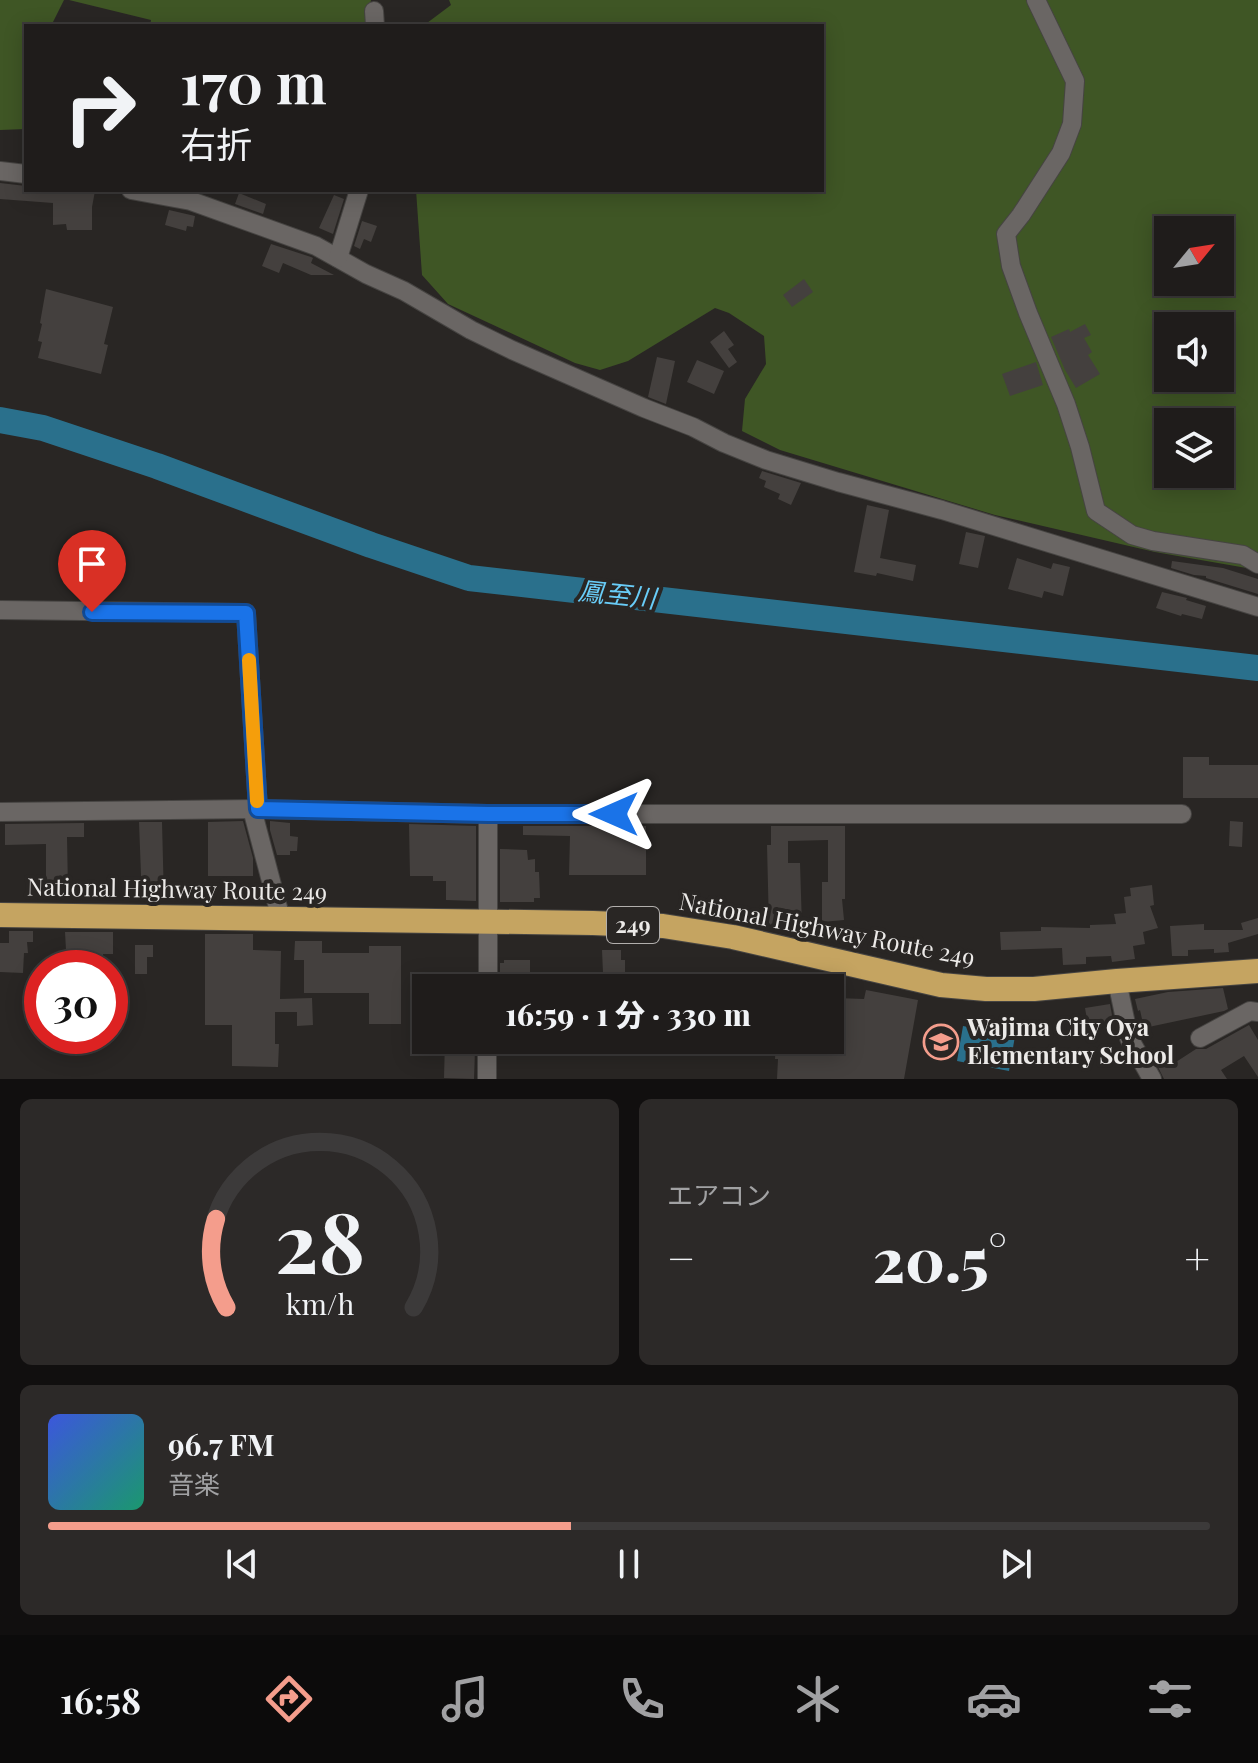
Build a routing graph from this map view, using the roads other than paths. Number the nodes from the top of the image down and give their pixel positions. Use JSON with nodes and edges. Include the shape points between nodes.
{"nodes":[{"id":1,"x":1036,"y":0,"type":"edge"},
{"id":2,"x":0,"y":171,"type":"edge"},
{"id":3,"x":24,"y":174,"type":"edge"},
{"id":4,"x":142,"y":192,"type":"edge"},
{"id":5,"x":358,"y":192,"type":"edge"},
{"id":6,"x":338,"y":258,"type":"junction"},
{"id":7,"x":1258,"y":564,"type":"edge"},
{"id":8,"x":1258,"y":607,"type":"edge"},
{"id":9,"x":0,"y":610,"type":"edge"},
{"id":10,"x":255,"y":809,"type":"junction"},
{"id":11,"x":0,"y":812,"type":"edge"},
{"id":12,"x":488,"y":814,"type":"junction"},
{"id":13,"x":1182,"y":814,"type":"dead end"},
{"id":14,"x":0,"y":915,"type":"edge"},
{"id":15,"x":281,"y":919,"type":"junction"},
{"id":16,"x":488,"y":921,"type":"junction"},
{"id":17,"x":1258,"y":971,"type":"edge"},
{"id":18,"x":488,"y":974,"type":"edge"},
{"id":19,"x":1117,"y":981,"type":"junction"},
{"id":20,"x":1258,"y":1012,"type":"edge"},
{"id":21,"x":1200,"y":1038,"type":"dead end"},
{"id":22,"x":487,"y":1054,"type":"edge"},
{"id":23,"x":487,"y":1079,"type":"edge"},
{"id":24,"x":1152,"y":1079,"type":"edge"}],
"edges":[{"from":1,"to":7,"type":"street","via":[[1075,81],[1072,124],[1061,153],[1006,234],[1011,266],[1066,404],[1096,511],[1132,535],[1243,555]]},
{"from":2,"to":3,"type":"street"},
{"from":4,"to":6,"type":"street","via":[[191,201]]},
{"from":5,"to":6,"type":"street"},
{"from":6,"to":8,"type":"street","via":[[512,350],[766,460]]},
{"from":9,"to":10,"type":"street","via":[[246,613]]},
{"from":10,"to":11,"type":"street"},
{"from":10,"to":12,"type":"street"},
{"from":10,"to":15,"type":"street"},
{"from":12,"to":13,"type":"street"},
{"from":12,"to":16,"type":"street"},
{"from":14,"to":15,"type":"highway","name":"National Highway Route 249","number":"249"},
{"from":15,"to":16,"type":"highway","name":"National Highway Route 249","number":"249"},
{"from":16,"to":18,"type":"street"},
{"from":16,"to":19,"type":"highway","name":"National Highway Route 249","number":"249","via":[[663,926],[949,986],[1034,989]]},
{"from":17,"to":19,"type":"highway","name":"National Highway Route 249","number":"249"},
{"from":19,"to":24,"type":"street","via":[[1129,1038]]},
{"from":20,"to":21,"type":"street","via":[[1250,1011]]},
{"from":22,"to":23,"type":"street"}]}
